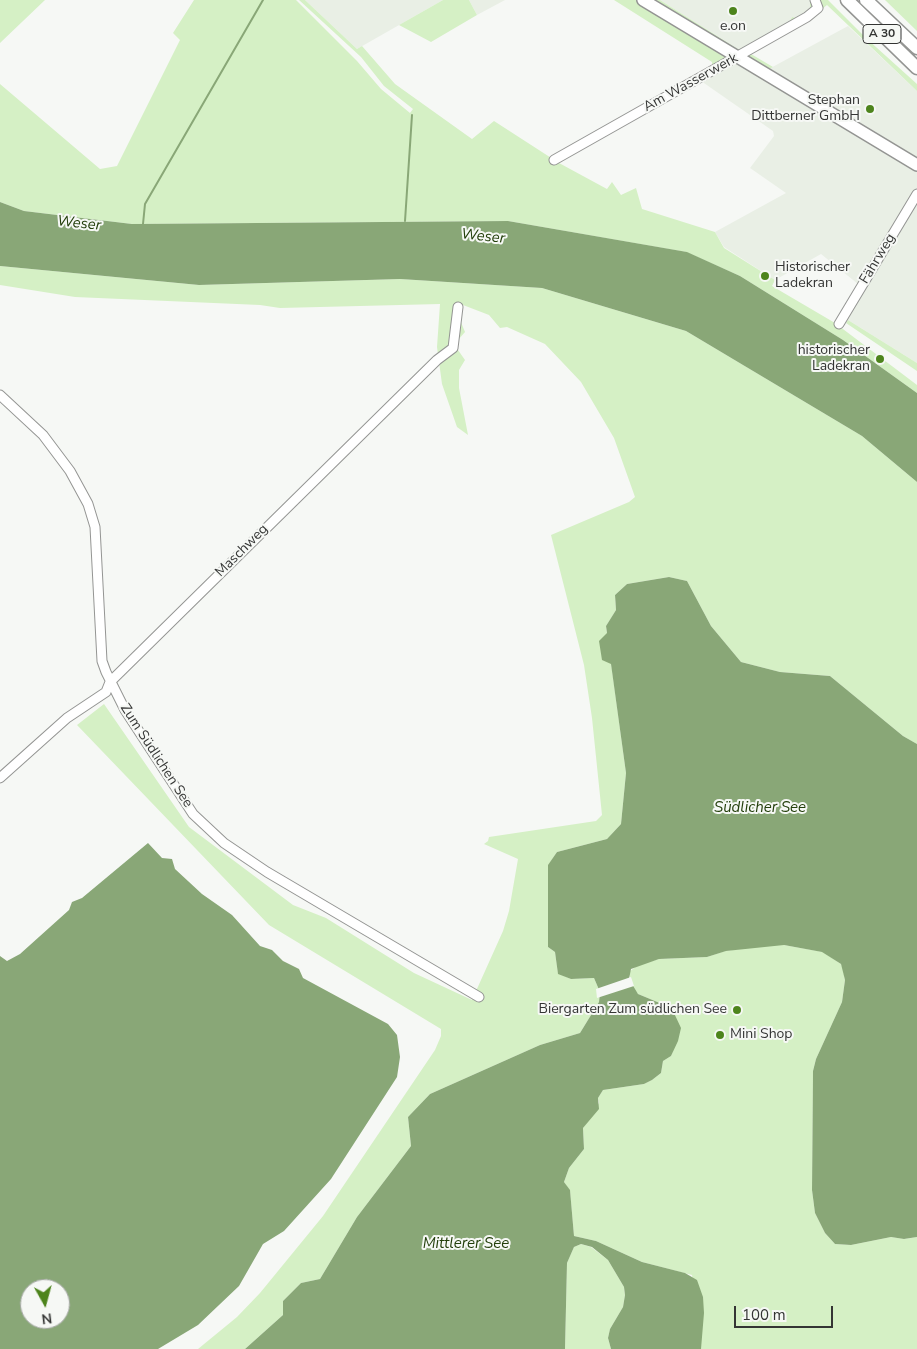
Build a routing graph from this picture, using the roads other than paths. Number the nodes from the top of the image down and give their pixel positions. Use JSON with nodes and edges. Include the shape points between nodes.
{"nodes":[{"id":1,"x":643,"y":0,"type":"edge"},
{"id":2,"x":815,"y":0,"type":"edge"},
{"id":3,"x":847,"y":0,"type":"edge"},
{"id":4,"x":866,"y":0,"type":"edge"},
{"id":5,"x":917,"y":48,"type":"edge"},
{"id":6,"x":737,"y":58,"type":"junction"},
{"id":7,"x":917,"y":68,"type":"edge"},
{"id":8,"x":554,"y":160,"type":"dead end"},
{"id":9,"x":917,"y":165,"type":"edge"},
{"id":10,"x":917,"y":194,"type":"edge"},
{"id":11,"x":458,"y":307,"type":"dead end"},
{"id":12,"x":839,"y":324,"type":"dead end"},
{"id":13,"x":0,"y":395,"type":"edge"},
{"id":14,"x":110,"y":682,"type":"junction"},
{"id":15,"x":0,"y":778,"type":"edge"},
{"id":16,"x":478,"y":996,"type":"dead end"}],
"edges":[{"from":1,"to":6,"type":"main road"},
{"from":2,"to":6,"type":"street","name":"Am Wasserwerk","via":[[818,8],[807,17]]},
{"from":3,"to":7,"type":"highway","number":"A 30"},
{"from":4,"to":5,"type":"highway","number":"A 30"},
{"from":6,"to":8,"type":"street","name":"Am Wasserwerk"},
{"from":6,"to":9,"type":"main road"},
{"from":10,"to":12,"type":"street","name":"Fährweg"},
{"from":11,"to":14,"type":"street","name":"Maschweg","via":[[454,348],[437,360]]},
{"from":13,"to":14,"type":"street","name":"Zum Südlichen See","via":[[43,435],[70,471],[88,504],[95,527],[102,661]]},
{"from":14,"to":15,"type":"street","name":"Maschweg","via":[[106,692],[67,718]]},
{"from":14,"to":16,"type":"street","name":"Zum Südlichen See","via":[[193,814],[224,843],[386,944]]}]}
